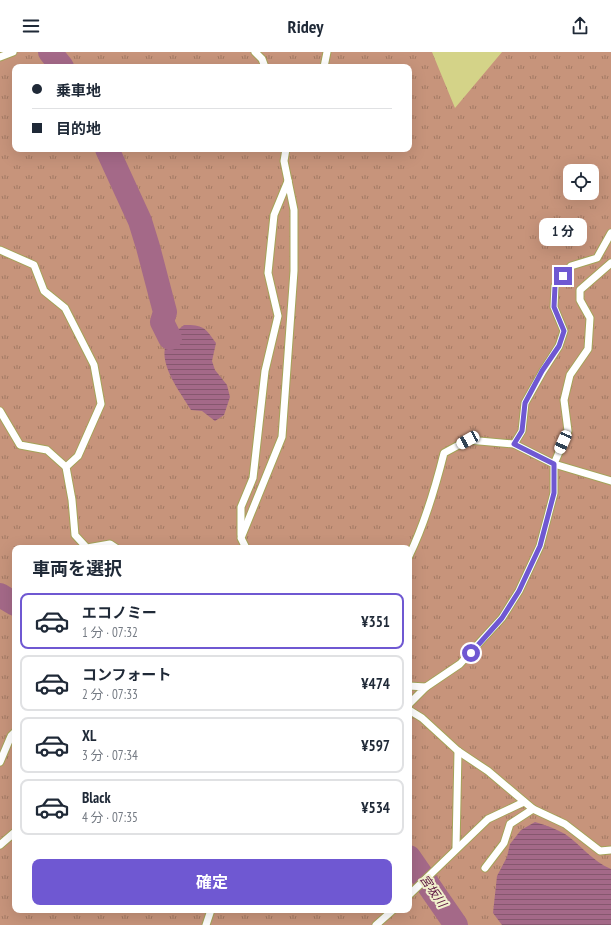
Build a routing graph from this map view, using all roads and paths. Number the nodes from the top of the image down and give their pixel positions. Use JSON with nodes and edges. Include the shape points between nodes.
{"nodes":[{"id":1,"x":14,"y":52,"type":"edge"},
{"id":2,"x":255,"y":52,"type":"edge"},
{"id":3,"x":327,"y":52,"type":"edge"},
{"id":4,"x":262,"y":56,"type":"edge"},
{"id":5,"x":0,"y":57,"type":"edge"},
{"id":6,"x":325,"y":64,"type":"edge"},
{"id":7,"x":286,"y":152,"type":"edge"},
{"id":8,"x":288,"y":180,"type":"junction"},
{"id":9,"x":611,"y":233,"type":"edge"},
{"id":10,"x":0,"y":250,"type":"edge"},
{"id":11,"x":611,"y":263,"type":"edge"},
{"id":12,"x":0,"y":411,"type":"edge"},
{"id":13,"x":514,"y":444,"type":"junction"},
{"id":14,"x":554,"y":464,"type":"junction"},
{"id":15,"x":66,"y":467,"type":"junction"},
{"id":16,"x":611,"y":481,"type":"edge"},
{"id":17,"x":241,"y":538,"type":"junction"},
{"id":18,"x":83,"y":545,"type":"edge"},
{"id":19,"x":244,"y":545,"type":"edge"},
{"id":20,"x":412,"y":550,"type":"edge"},
{"id":21,"x":412,"y":686,"type":"edge"},
{"id":22,"x":426,"y":687,"type":"junction"},
{"id":23,"x":412,"y":701,"type":"edge"},
{"id":24,"x":412,"y":712,"type":"edge"},
{"id":25,"x":12,"y":735,"type":"edge"},
{"id":26,"x":458,"y":751,"type":"junction"},
{"id":27,"x":0,"y":762,"type":"edge"},
{"id":28,"x":524,"y":802,"type":"junction"},
{"id":29,"x":533,"y":809,"type":"junction"},
{"id":30,"x":12,"y":835,"type":"edge"},
{"id":31,"x":0,"y":845,"type":"edge"},
{"id":32,"x":456,"y":848,"type":"junction"},
{"id":33,"x":611,"y":850,"type":"edge"},
{"id":34,"x":485,"y":868,"type":"dead end"},
{"id":35,"x":412,"y":892,"type":"edge"},
{"id":36,"x":210,"y":913,"type":"edge"},
{"id":37,"x":390,"y":913,"type":"edge"},
{"id":38,"x":206,"y":925,"type":"edge"},
{"id":39,"x":376,"y":925,"type":"edge"}],
"edges":[{"from":1,"to":5,"type":"lane"},
{"from":2,"to":4,"type":"lane"},
{"from":3,"to":6,"type":"lane"},
{"from":7,"to":8,"type":"lane","via":[[284,161]]},
{"from":8,"to":17,"type":"lane","via":[[274,215],[268,273],[278,316],[265,371],[253,478],[241,507]]},
{"from":8,"to":17,"type":"lane","via":[[294,210],[294,271],[282,437]]},
{"from":9,"to":13,"type":"lane","via":[[597,258],[571,266],[555,286],[554,307],[564,331],[559,346],[525,403],[522,431]]},
{"from":10,"to":15,"type":"lane","via":[[34,265],[44,291],[65,308],[94,365],[101,404],[78,456]]},
{"from":11,"to":14,"type":"lane","via":[[580,290],[580,300],[590,318],[588,349],[570,375],[564,400],[568,431]]},
{"from":12,"to":15,"type":"lane","via":[[20,446],[47,450]]},
{"from":13,"to":14,"type":"lane"},
{"from":13,"to":20,"type":"lane","via":[[468,440],[444,453],[433,494]]},
{"from":14,"to":16,"type":"lane"},
{"from":14,"to":22,"type":"lane","via":[[554,493],[540,546],[519,591],[502,618],[460,664]]},
{"from":15,"to":18,"type":"lane","via":[[75,535]]},
{"from":17,"to":19,"type":"lane"},
{"from":21,"to":22,"type":"lane"},
{"from":22,"to":23,"type":"lane"},
{"from":24,"to":26,"type":"lane"},
{"from":25,"to":27,"type":"lane"},
{"from":26,"to":28,"type":"lane","via":[[488,771]]},
{"from":26,"to":32,"type":"lane"},
{"from":28,"to":29,"type":"lane"},
{"from":28,"to":32,"type":"lane","via":[[488,819]]},
{"from":29,"to":33,"type":"lane","via":[[565,824],[600,851]]},
{"from":29,"to":34,"type":"lane","via":[[510,824],[504,843]]},
{"from":30,"to":31,"type":"lane"},
{"from":32,"to":35,"type":"lane"},
{"from":36,"to":38,"type":"lane"},
{"from":37,"to":39,"type":"lane"}]}
